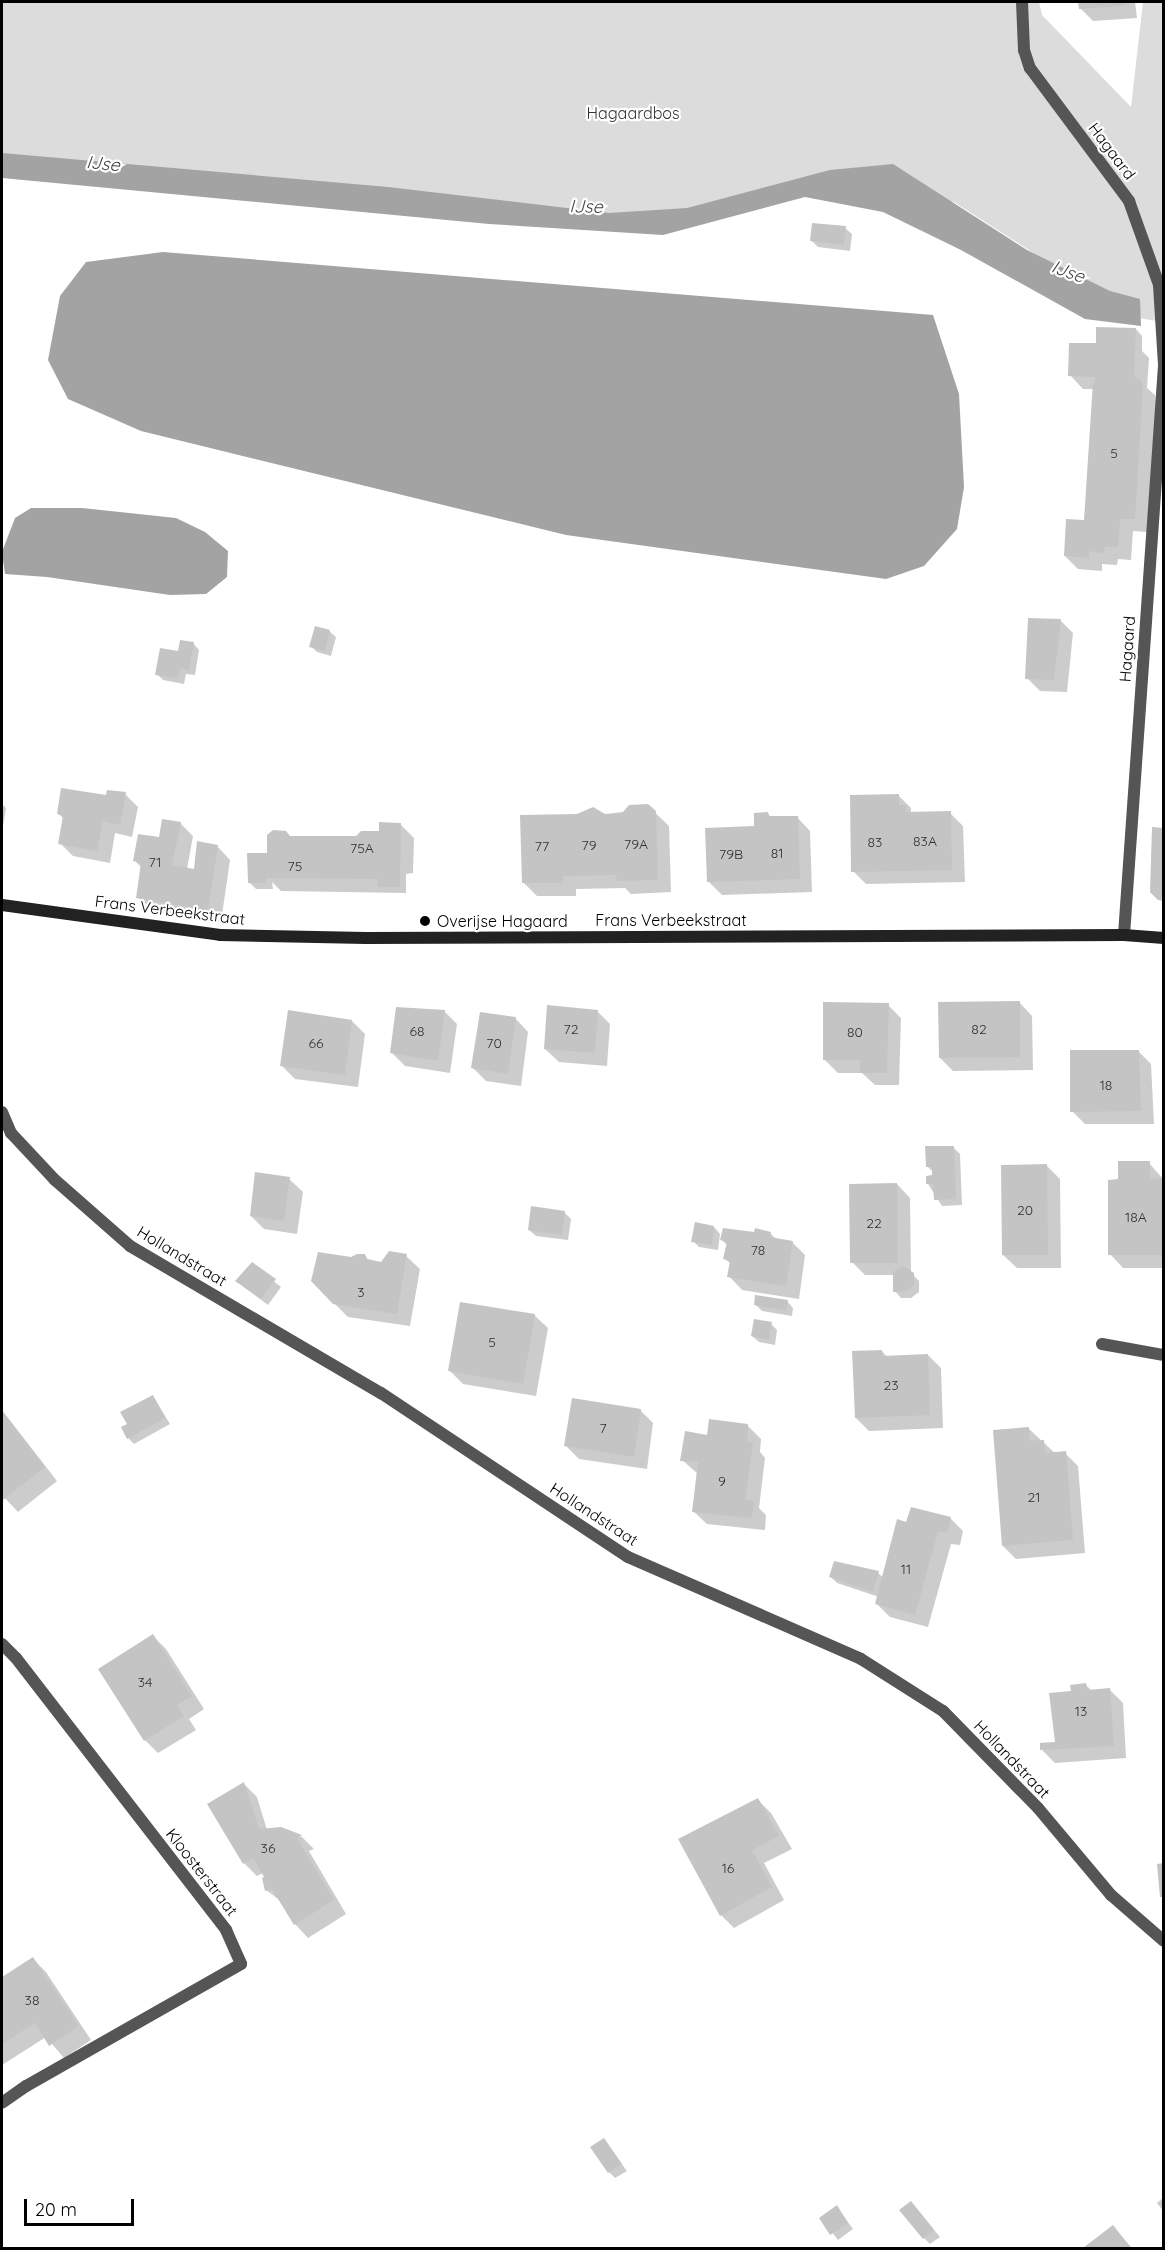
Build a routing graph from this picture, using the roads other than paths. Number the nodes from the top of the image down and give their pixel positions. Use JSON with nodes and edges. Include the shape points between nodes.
{"nodes":[{"id":1,"x":1022,"y":2,"type":"edge"},
{"id":2,"x":1164,"y":365,"type":"edge"},
{"id":3,"x":2,"y":905,"type":"edge"},
{"id":4,"x":1124,"y":935,"type":"junction"},
{"id":5,"x":1164,"y":938,"type":"edge"},
{"id":6,"x":2,"y":1112,"type":"edge"},
{"id":7,"x":1102,"y":1344,"type":"dead end"},
{"id":8,"x":1164,"y":1355,"type":"edge"},
{"id":9,"x":2,"y":1644,"type":"edge"},
{"id":10,"x":1164,"y":1941,"type":"edge"},
{"id":11,"x":2,"y":2103,"type":"edge"}],
"edges":[{"from":1,"to":2,"type":"street","name":"Hagaard","via":[[1024,50],[1030,68],[1129,201],[1159,285]]},
{"from":2,"to":4,"type":"street","name":"Hagaard"},
{"from":3,"to":4,"type":"main road","name":"Frans Verbeekstraat","via":[[220,935]]},
{"from":4,"to":5,"type":"main road","name":"Frans Verbeekstraat"},
{"from":6,"to":10,"type":"street","name":"Hollandstraat","via":[[11,1133],[55,1180],[130,1246],[381,1393],[628,1557],[861,1659],[943,1711],[1038,1808],[1111,1895]]},
{"from":7,"to":8,"type":"street"},
{"from":9,"to":11,"type":"street","name":"Kloosterstraat","via":[[226,1930],[241,1964]]}]}
